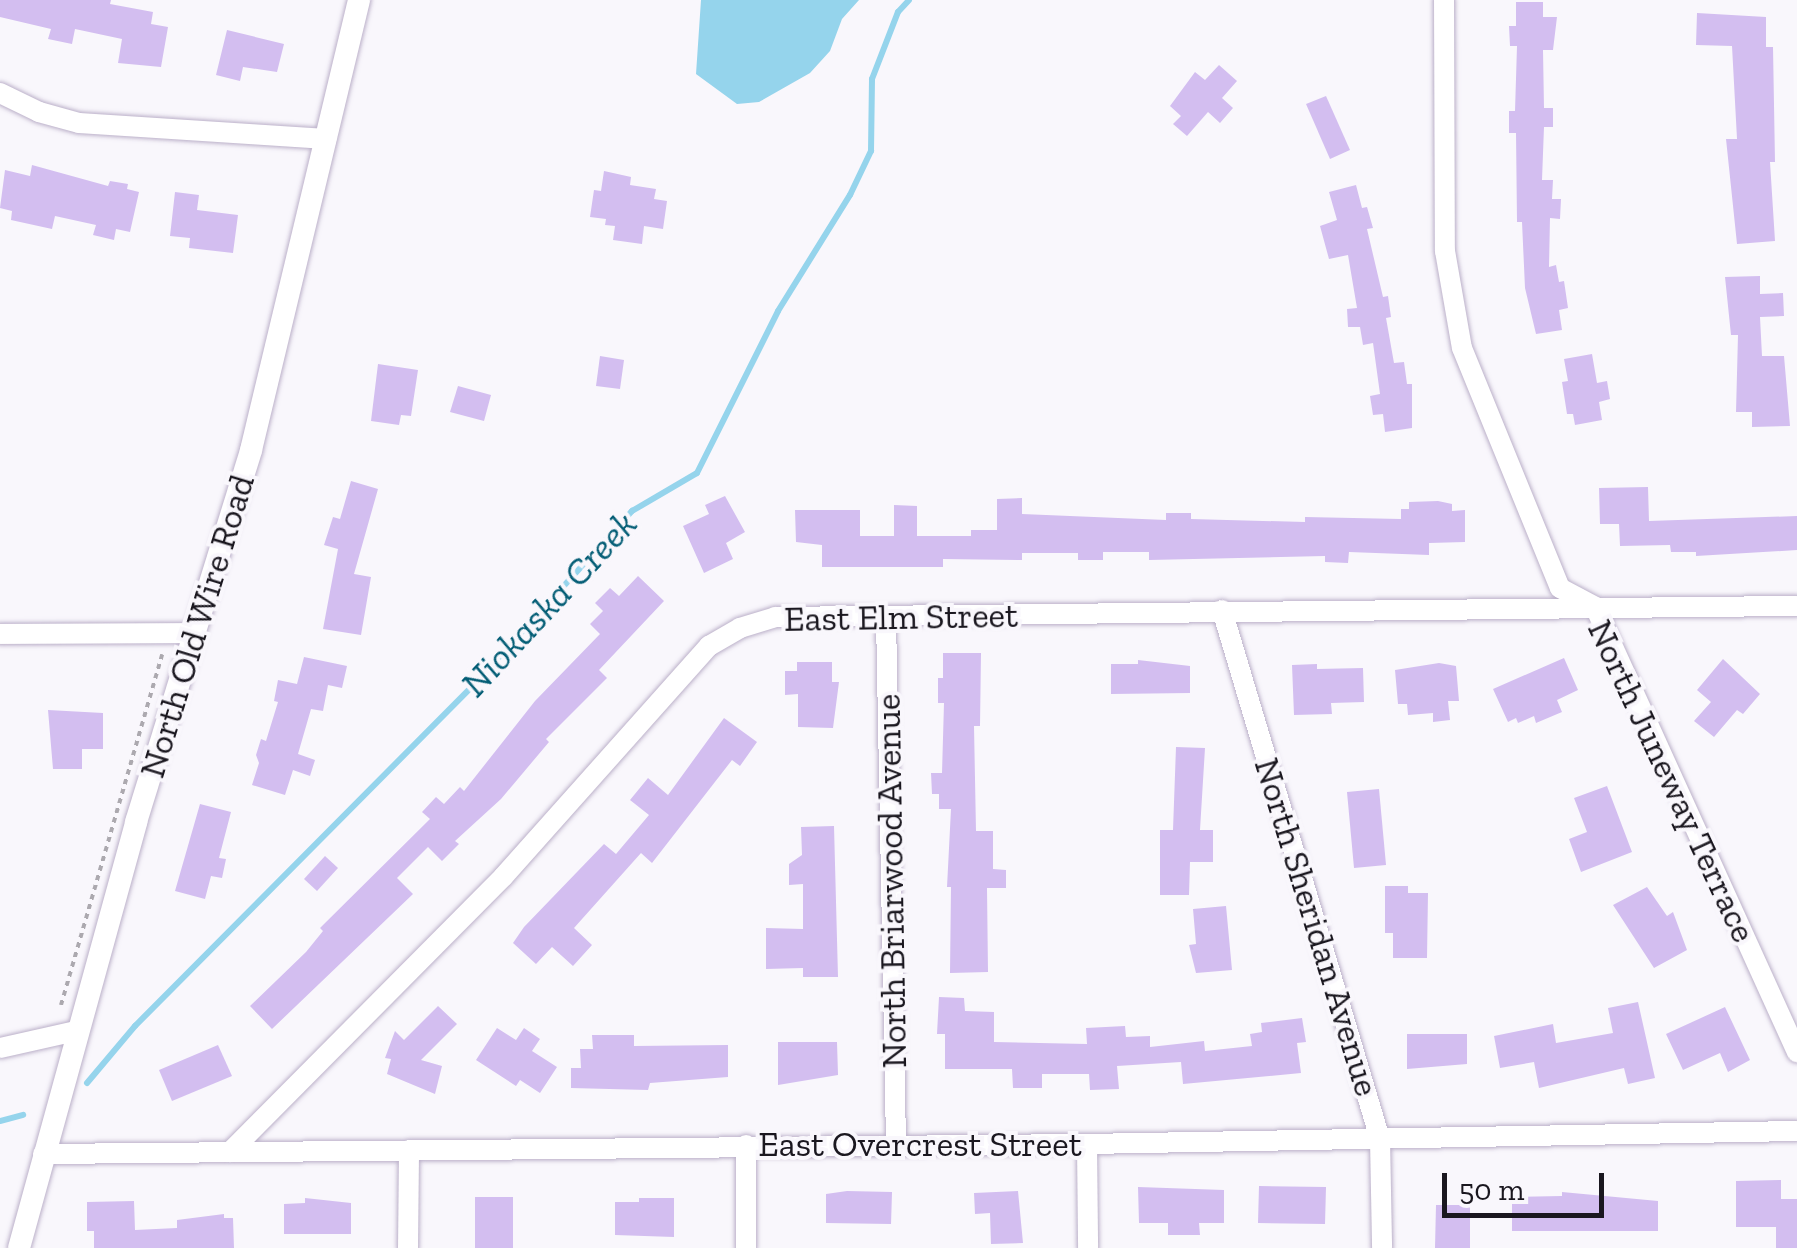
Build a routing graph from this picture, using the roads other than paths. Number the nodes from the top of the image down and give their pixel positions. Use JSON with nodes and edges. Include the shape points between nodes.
{"nodes":[{"id":1,"x":360,"y":0,"type":"edge"},
{"id":2,"x":1444,"y":0,"type":"edge"},
{"id":3,"x":0,"y":93,"type":"edge"},
{"id":4,"x":326,"y":139,"type":"junction"},
{"id":5,"x":1797,"y":606,"type":"edge"},
{"id":6,"x":1595,"y":608,"type":"junction"},
{"id":7,"x":1222,"y":610,"type":"junction"},
{"id":8,"x":886,"y":617,"type":"junction"},
{"id":9,"x":0,"y":634,"type":"edge"},
{"id":10,"x":196,"y":634,"type":"junction"},
{"id":11,"x":76,"y":1031,"type":"junction"},
{"id":12,"x":0,"y":1048,"type":"edge"},
{"id":13,"x":1797,"y":1052,"type":"edge"},
{"id":14,"x":1797,"y":1130,"type":"edge"},
{"id":15,"x":1380,"y":1139,"type":"junction"},
{"id":16,"x":896,"y":1144,"type":"junction"},
{"id":17,"x":1087,"y":1144,"type":"junction"},
{"id":18,"x":746,"y":1145,"type":"junction"},
{"id":19,"x":409,"y":1150,"type":"junction"},
{"id":20,"x":230,"y":1152,"type":"junction"},
{"id":21,"x":43,"y":1154,"type":"junction"},
{"id":22,"x":19,"y":1248,"type":"edge"},
{"id":23,"x":408,"y":1248,"type":"edge"},
{"id":24,"x":746,"y":1248,"type":"edge"},
{"id":25,"x":1088,"y":1248,"type":"edge"},
{"id":26,"x":1382,"y":1248,"type":"edge"}],
"edges":[{"from":1,"to":4,"type":"street","name":"North Old Wire Road"},
{"from":2,"to":6,"type":"street","name":"North Juneway Terrace","via":[[1445,251],[1462,348],[1560,588]]},
{"from":3,"to":4,"type":"street","via":[[80,123]]},
{"from":4,"to":10,"type":"street","name":"North Old Wire Road","via":[[251,450]]},
{"from":5,"to":6,"type":"street","name":"East Elm Street"},
{"from":6,"to":7,"type":"street","name":"East Elm Street"},
{"from":6,"to":13,"type":"street","name":"North Juneway Terrace"},
{"from":7,"to":8,"type":"street","name":"East Elm Street"},
{"from":7,"to":15,"type":"street","name":"North Sheridan Avenue"},
{"from":8,"to":16,"type":"street","name":"North Briarwood Avenue"},
{"from":8,"to":20,"type":"street","name":"East Elm Street","via":[[775,617],[710,646],[503,877]]},
{"from":9,"to":10,"type":"street"},
{"from":10,"to":11,"type":"street","name":"North Old Wire Road"},
{"from":11,"to":12,"type":"street"},
{"from":11,"to":21,"type":"street","name":"North Old Wire Road"},
{"from":14,"to":15,"type":"street","name":"East Overcrest Street"},
{"from":15,"to":17,"type":"street","name":"East Overcrest Street"},
{"from":15,"to":26,"type":"street","name":"North Sheridan Avenue"},
{"from":16,"to":17,"type":"street","name":"East Overcrest Street"},
{"from":16,"to":18,"type":"street","name":"East Overcrest Street"},
{"from":17,"to":25,"type":"street"},
{"from":18,"to":19,"type":"street","name":"East Overcrest Street"},
{"from":18,"to":24,"type":"street"},
{"from":19,"to":20,"type":"street","name":"East Overcrest Street"},
{"from":19,"to":23,"type":"street"},
{"from":20,"to":21,"type":"street","name":"East Overcrest Street"},
{"from":21,"to":22,"type":"street","name":"North Old Wire Road"}]}
